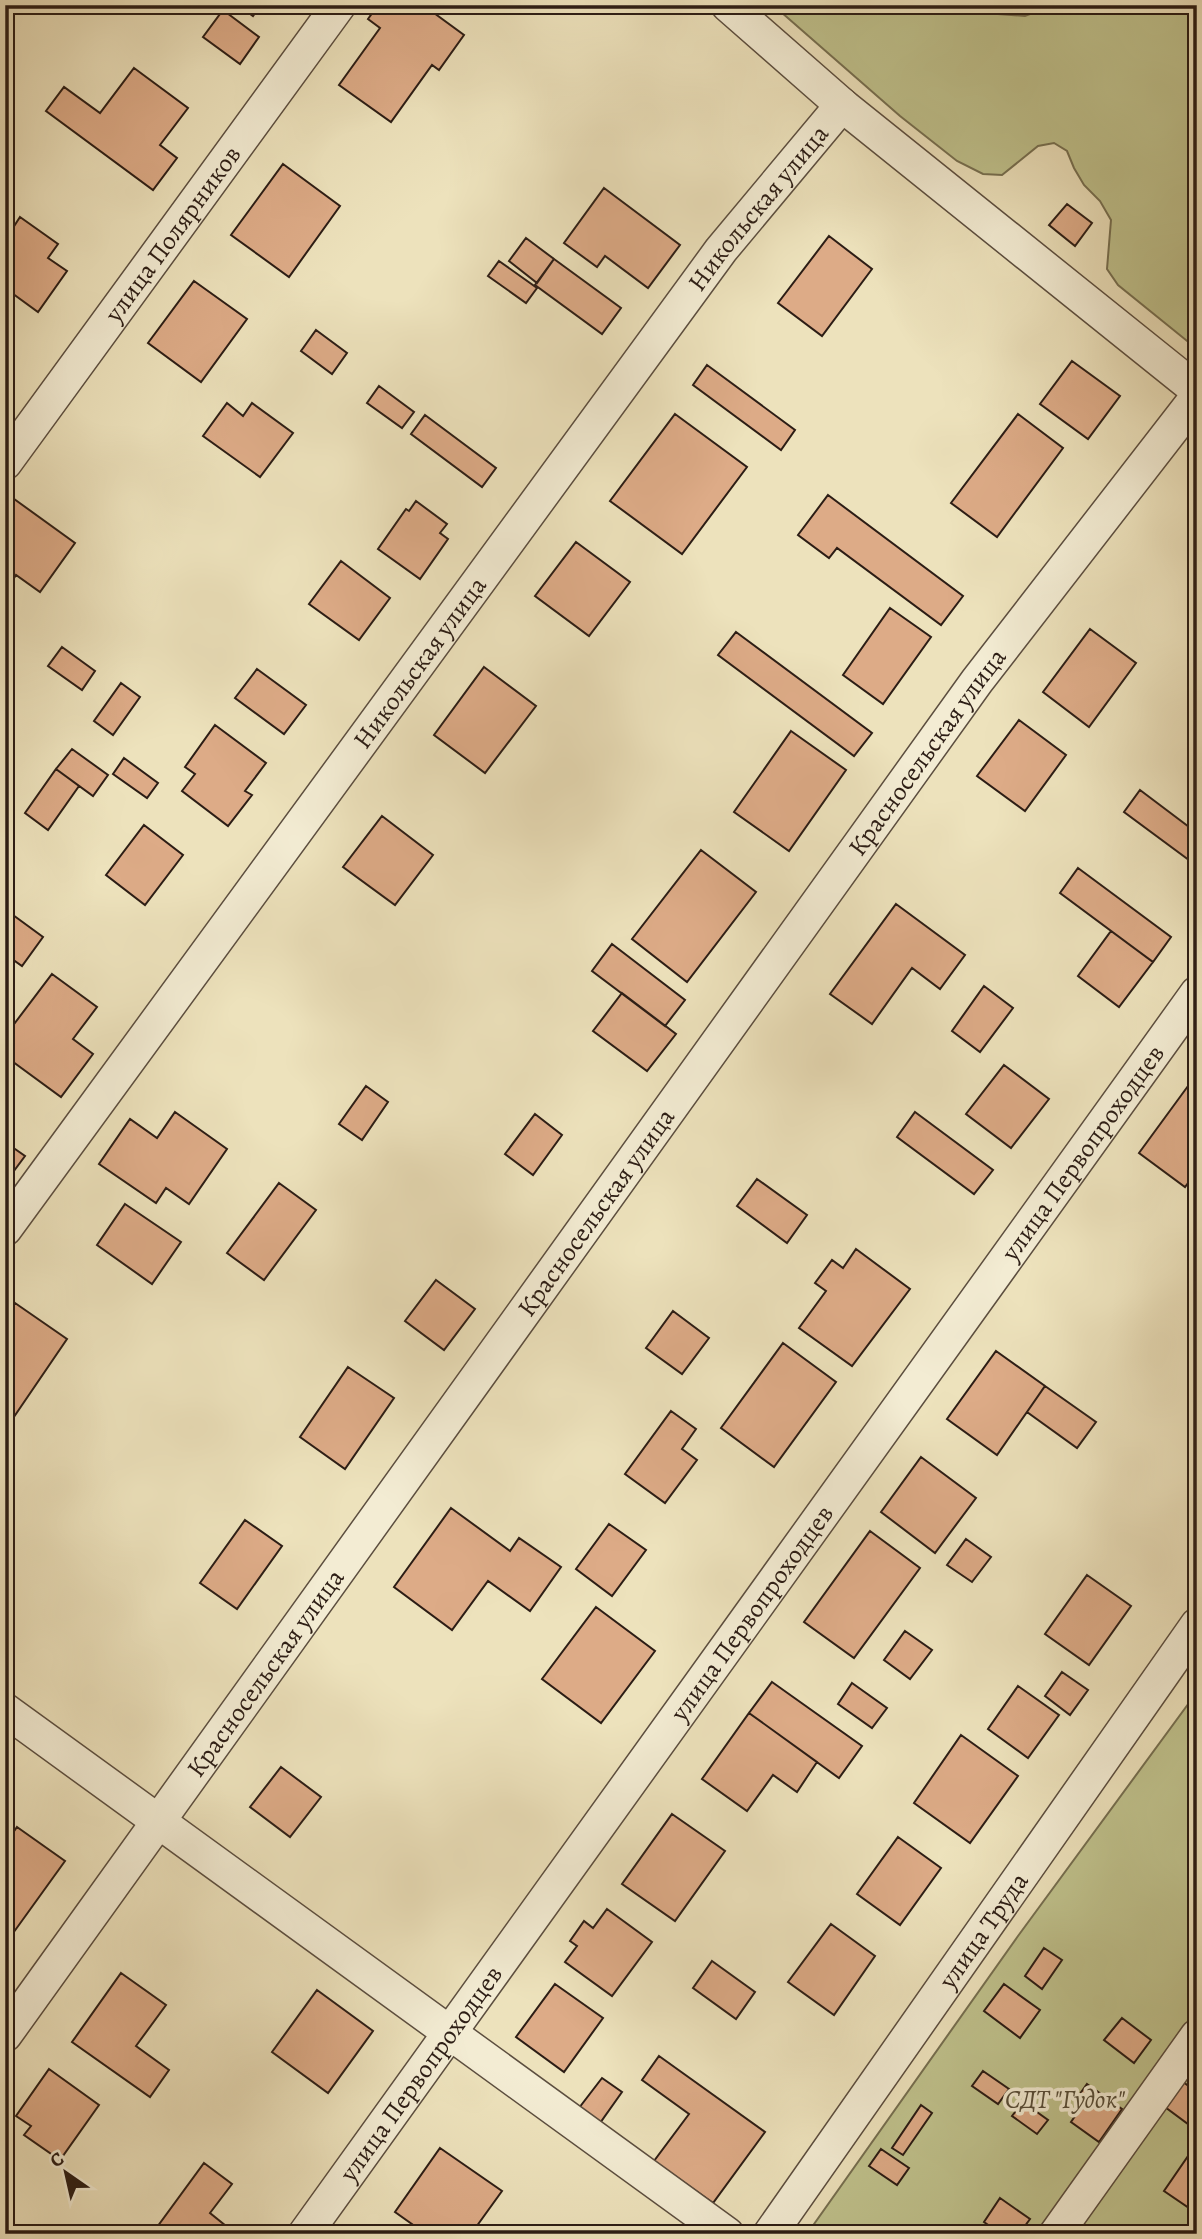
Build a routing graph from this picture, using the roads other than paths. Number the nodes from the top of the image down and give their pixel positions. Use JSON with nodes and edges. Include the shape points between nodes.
{"nodes":[{"id":1,"x":339,"y":5,"type":"edge"},
{"id":2,"x":729,"y":5,"type":"edge"},
{"id":3,"x":842,"y":105,"type":"junction"},
{"id":4,"x":1197,"y":390,"type":"edge"},
{"id":5,"x":1197,"y":397,"type":"edge"},
{"id":6,"x":5,"y":463,"type":"edge"},
{"id":7,"x":1197,"y":993,"type":"edge"},
{"id":8,"x":5,"y":1229,"type":"edge"},
{"id":9,"x":1197,"y":1625,"type":"edge"},
{"id":10,"x":5,"y":1710,"type":"edge"},
{"id":11,"x":157,"y":1821,"type":"junction"},
{"id":12,"x":449,"y":2033,"type":"junction"},
{"id":13,"x":5,"y":2035,"type":"edge"},
{"id":14,"x":1197,"y":2036,"type":"edge"},
{"id":15,"x":305,"y":2234,"type":"edge"},
{"id":16,"x":727,"y":2234,"type":"edge"},
{"id":17,"x":770,"y":2234,"type":"edge"},
{"id":18,"x":1056,"y":2234,"type":"edge"}],
"edges":[{"from":1,"to":6,"type":"street","name":"улица Полярников"},
{"from":2,"to":3,"type":"street"},
{"from":3,"to":4,"type":"street"},
{"from":3,"to":8,"type":"street","name":"Никольская улица","via":[[721,250]]},
{"from":5,"to":11,"type":"street","name":"Красносельская улица","via":[[977,681]]},
{"from":7,"to":12,"type":"street","name":"улица Первопроходцев"},
{"from":9,"to":17,"type":"street","name":"улица Труда"},
{"from":10,"to":11,"type":"street"},
{"from":11,"to":12,"type":"street"},
{"from":11,"to":13,"type":"street","name":"Красносельская улица"},
{"from":12,"to":15,"type":"street","name":"улица Первопроходцев"},
{"from":12,"to":16,"type":"street"},
{"from":14,"to":18,"type":"street"}]}
